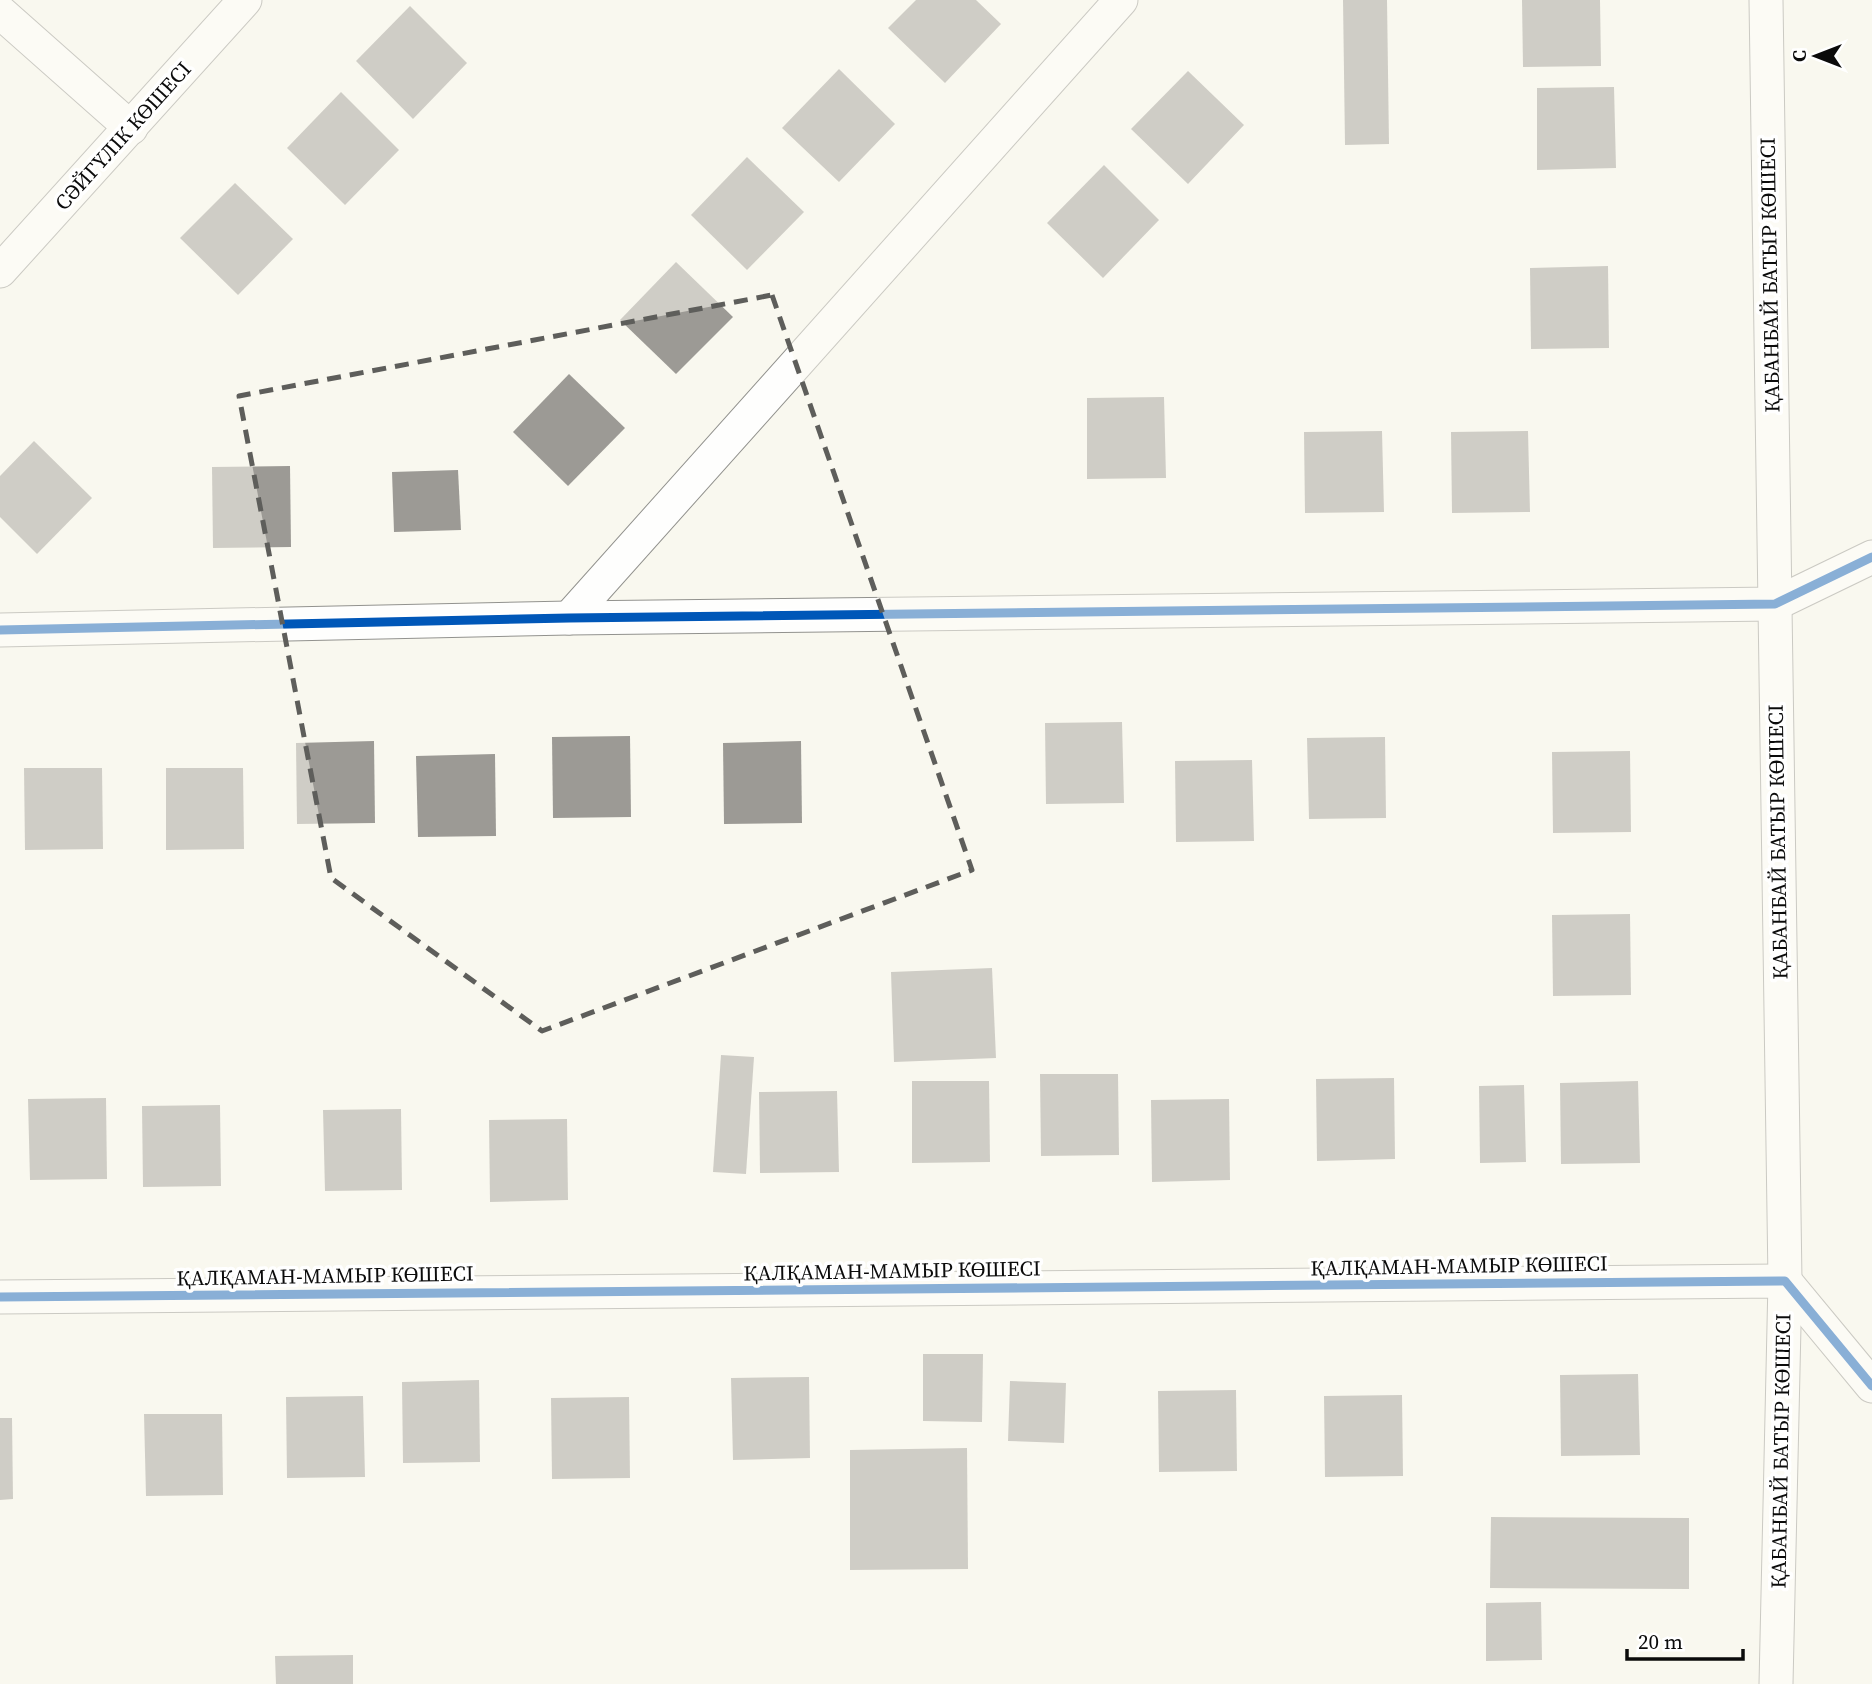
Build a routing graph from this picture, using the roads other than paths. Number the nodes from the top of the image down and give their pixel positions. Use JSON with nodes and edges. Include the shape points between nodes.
{"nodes":[{"id":1,"x":246,"y":0,"type":"edge"},
{"id":2,"x":1121,"y":0,"type":"edge"},
{"id":3,"x":1766,"y":0,"type":"edge"},
{"id":4,"x":0,"y":12,"type":"edge"},
{"id":5,"x":131,"y":128,"type":"junction"},
{"id":6,"x":0,"y":271,"type":"edge"},
{"id":7,"x":1872,"y":557,"type":"edge"},
{"id":8,"x":1775,"y":604,"type":"junction"},
{"id":9,"x":569,"y":618,"type":"junction"},
{"id":10,"x":0,"y":630,"type":"edge"},
{"id":11,"x":1785,"y":1281,"type":"junction"},
{"id":12,"x":0,"y":1297,"type":"edge"},
{"id":13,"x":1872,"y":1386,"type":"edge"},
{"id":14,"x":1776,"y":1684,"type":"edge"}],
"edges":[{"from":1,"to":5,"type":"street","name":"СӘЙГҮЛІК КӨШЕСІ"},
{"from":2,"to":9,"type":"street"},
{"from":3,"to":8,"type":"street","name":"ҚАБАНБАЙ БАТЫР КӨШЕСІ"},
{"from":4,"to":5,"type":"street"},
{"from":5,"to":6,"type":"street","name":"СӘЙГҮЛІК КӨШЕСІ"},
{"from":7,"to":8,"type":"street"},
{"from":8,"to":9,"type":"street"},
{"from":8,"to":11,"type":"street","name":"ҚАБАНБАЙ БАТЫР КӨШЕСІ"},
{"from":9,"to":10,"type":"street"},
{"from":11,"to":12,"type":"street","name":"ҚАЛҚАМАН-МАМЫР КӨШЕСІ"},
{"from":11,"to":13,"type":"street"},
{"from":11,"to":14,"type":"street","name":"ҚАБАНБАЙ БАТЫР КӨШЕСІ"}]}
